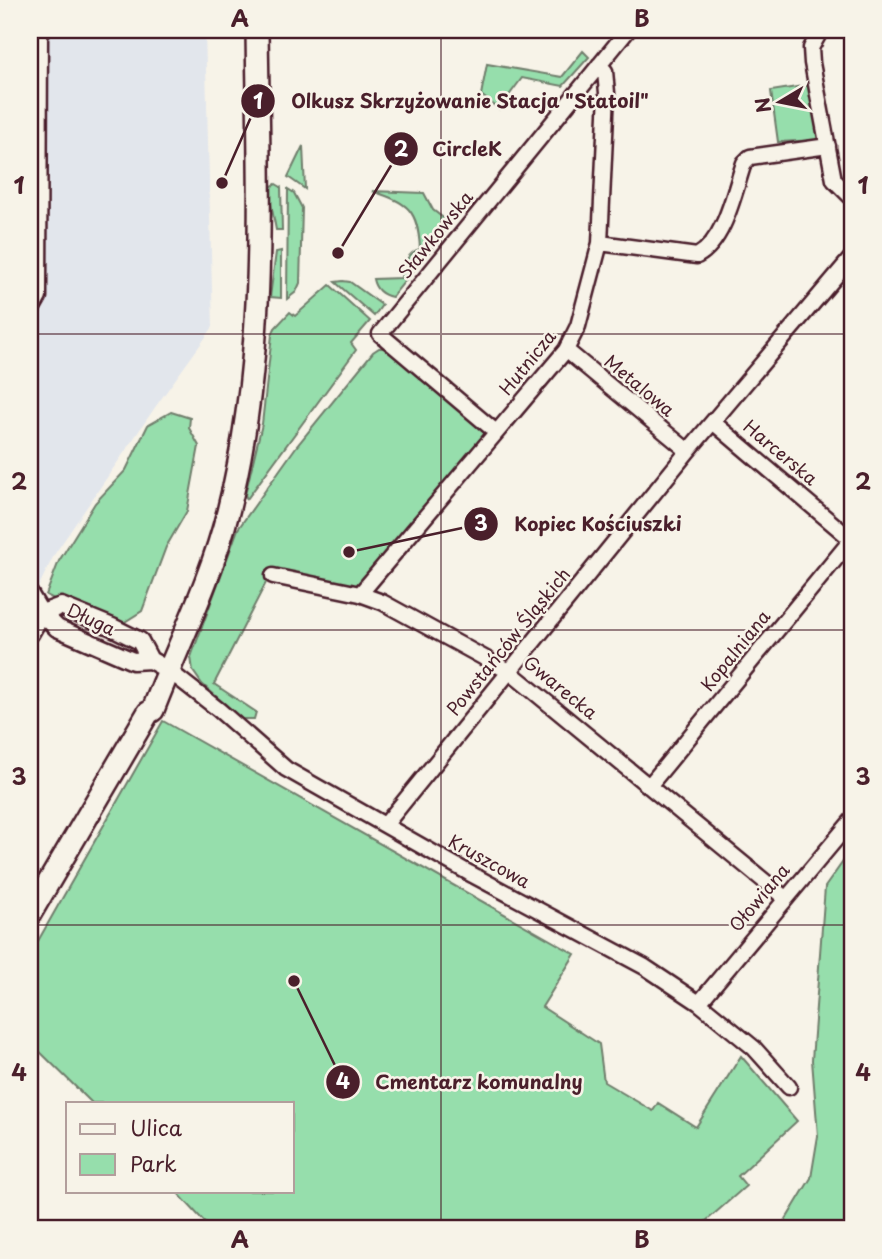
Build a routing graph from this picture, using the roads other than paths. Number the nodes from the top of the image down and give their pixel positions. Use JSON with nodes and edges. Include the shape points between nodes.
{"nodes":[{"id":1,"x":40,"y":30,"type":"edge"},
{"id":2,"x":257,"y":30,"type":"edge"},
{"id":3,"x":628,"y":30,"type":"edge"},
{"id":4,"x":821,"y":30,"type":"edge"},
{"id":5,"x":599,"y":65,"type":"junction"},
{"id":6,"x":828,"y":146,"type":"junction"},
{"id":7,"x":852,"y":198,"type":"edge"},
{"id":8,"x":600,"y":243,"type":"junction"},
{"id":9,"x":852,"y":257,"type":"edge"},
{"id":10,"x":30,"y":313,"type":"edge"},
{"id":11,"x":566,"y":350,"type":"junction"},
{"id":12,"x":714,"y":423,"type":"junction"},
{"id":13,"x":496,"y":432,"type":"junction"},
{"id":14,"x":688,"y":451,"type":"junction"},
{"id":15,"x":852,"y":539,"type":"edge"},
{"id":16,"x":273,"y":576,"type":"dead end"},
{"id":17,"x":30,"y":593,"type":"edge"},
{"id":18,"x":360,"y":594,"type":"junction"},
{"id":19,"x":41,"y":613,"type":"junction"},
{"id":20,"x":30,"y":634,"type":"edge"},
{"id":21,"x":159,"y":665,"type":"junction"},
{"id":22,"x":510,"y":671,"type":"junction"},
{"id":23,"x":649,"y":786,"type":"junction"},
{"id":24,"x":852,"y":820,"type":"edge"},
{"id":25,"x":385,"y":825,"type":"junction"},
{"id":26,"x":785,"y":898,"type":"junction"},
{"id":27,"x":30,"y":914,"type":"edge"},
{"id":28,"x":699,"y":1003,"type":"junction"},
{"id":29,"x":789,"y":1087,"type":"dead end"}],
"edges":[{"from":1,"to":10,"type":"street","via":[[39,297]]},
{"from":2,"to":21,"type":"main road","via":[[254,374],[229,512],[188,625]]},
{"from":3,"to":5,"type":"street","name":"Sławkowska"},
{"from":4,"to":6,"type":"street","via":[[811,48]]},
{"from":5,"to":8,"type":"street","name":"Hutnicza","via":[[605,71],[607,93]]},
{"from":5,"to":13,"type":"street","name":"Sławkowska","via":[[380,334]]},
{"from":6,"to":7,"type":"street","via":[[834,180]]},
{"from":6,"to":8,"type":"street","via":[[750,157],[717,238],[697,256]]},
{"from":8,"to":11,"type":"street","name":"Hutnicza","via":[[578,326]]},
{"from":9,"to":12,"type":"street","name":"Powstańców Śląskich"},
{"from":11,"to":13,"type":"street","name":"Hutnicza"},
{"from":11,"to":14,"type":"street","name":"Metalowa"},
{"from":12,"to":14,"type":"street","name":"Powstańców Śląskich"},
{"from":12,"to":15,"type":"street","name":"Harcerska"},
{"from":13,"to":18,"type":"street","name":"Hutnicza"},
{"from":14,"to":22,"type":"street","name":"Powstańców Śląskich"},
{"from":15,"to":23,"type":"street","name":"Kopalniana"},
{"from":16,"to":18,"type":"street","name":"Gwarecka"},
{"from":17,"to":19,"type":"street"},
{"from":18,"to":22,"type":"street","name":"Gwarecka"},
{"from":19,"to":20,"type":"street","name":"Długa"},
{"from":19,"to":21,"type":"street","name":"Długa","via":[[57,628],[133,661]]},
{"from":19,"to":21,"type":"street","via":[[61,606],[102,622],[140,641]]},
{"from":21,"to":25,"type":"street","name":"Kruszcowa","via":[[219,710],[275,761]]},
{"from":21,"to":27,"type":"main road","via":[[152,710]]},
{"from":22,"to":23,"type":"street","name":"Gwarecka"},
{"from":22,"to":25,"type":"street","name":"Powstańców Śląskich"},
{"from":23,"to":26,"type":"street","name":"Gwarecka"},
{"from":24,"to":26,"type":"street","name":"Ołowiana"},
{"from":25,"to":28,"type":"street","name":"Kruszcowa","via":[[645,967]]},
{"from":26,"to":28,"type":"street","name":"Ołowiana"},
{"from":28,"to":29,"type":"street","name":"Kruszcowa","via":[[754,1048]]}]}
